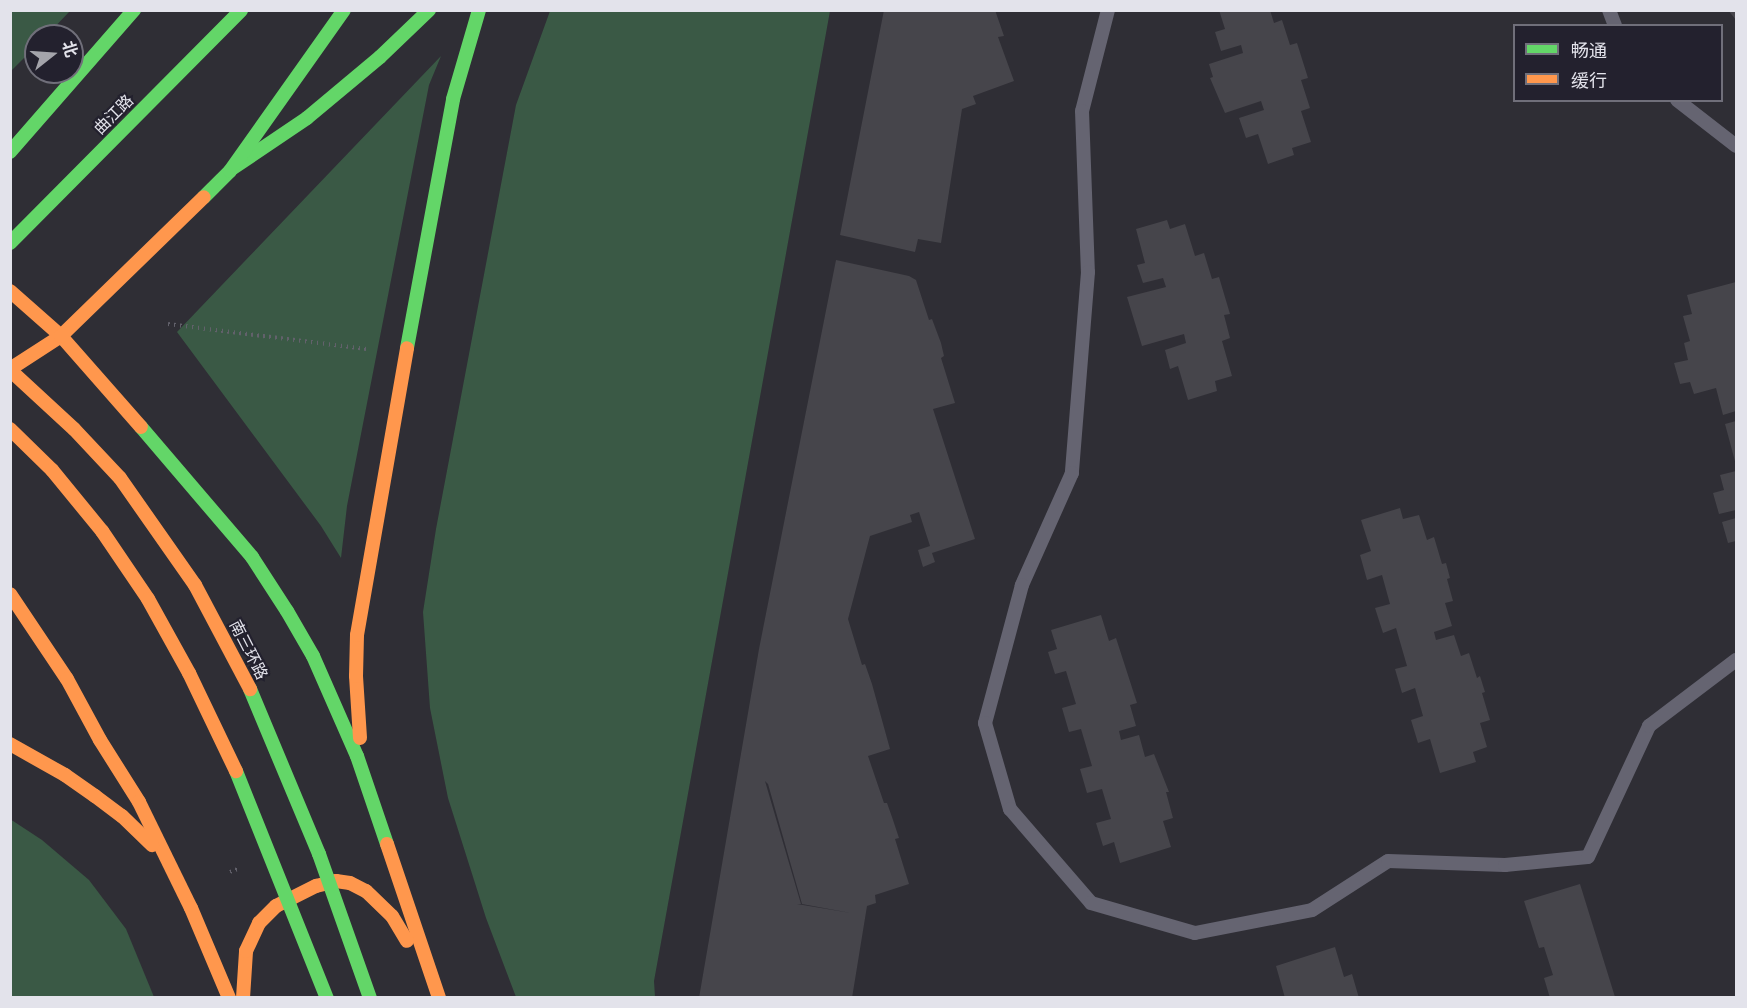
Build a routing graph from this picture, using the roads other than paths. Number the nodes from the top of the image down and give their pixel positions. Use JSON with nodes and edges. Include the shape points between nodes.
{"nodes":[{"id":1,"x":134,"y":10,"type":"edge"},
{"id":2,"x":241,"y":10,"type":"edge"},
{"id":3,"x":344,"y":10,"type":"edge"},
{"id":4,"x":429,"y":10,"type":"edge"},
{"id":5,"x":479,"y":10,"type":"edge"},
{"id":6,"x":1108,"y":10,"type":"edge"},
{"id":7,"x":1680,"y":102,"type":"edge"},
{"id":8,"x":1737,"y":146,"type":"edge"},
{"id":9,"x":10,"y":152,"type":"edge"},
{"id":10,"x":230,"y":171,"type":"junction"},
{"id":11,"x":10,"y":243,"type":"edge"},
{"id":12,"x":10,"y":291,"type":"edge"},
{"id":13,"x":61,"y":336,"type":"junction"},
{"id":14,"x":10,"y":369,"type":"edge"},
{"id":15,"x":10,"y":429,"type":"edge"},
{"id":16,"x":10,"y":594,"type":"edge"},
{"id":17,"x":1737,"y":660,"type":"edge"},
{"id":18,"x":10,"y":744,"type":"edge"},
{"id":19,"x":370,"y":793,"type":"junction"},
{"id":20,"x":174,"y":873,"type":"junction"},
{"id":21,"x":229,"y":998,"type":"edge"},
{"id":22,"x":243,"y":998,"type":"edge"},
{"id":23,"x":327,"y":998,"type":"edge"},
{"id":24,"x":370,"y":998,"type":"edge"},
{"id":25,"x":439,"y":998,"type":"edge"}],
"edges":[{"from":1,"to":9,"type":"main road"},
{"from":2,"to":11,"type":"main road","name":"曲江路"},
{"from":3,"to":10,"type":"main road"},
{"from":4,"to":10,"type":"main road","via":[[307,118]]},
{"from":5,"to":19,"type":"main road","via":[[443,149],[357,635],[361,745]]},
{"from":6,"to":17,"type":"lane","via":[[1082,111],[1088,272],[1072,473],[1022,585],[985,723],[1010,809],[1091,903],[1195,933],[1312,910],[1388,861],[1505,865],[1588,857],[1649,726]]},
{"from":7,"to":8,"type":"lane"},
{"from":10,"to":13,"type":"main road"},
{"from":12,"to":13,"type":"main road"},
{"from":13,"to":14,"type":"main road"},
{"from":13,"to":19,"type":"main road","via":[[252,557],[313,656]]},
{"from":14,"to":24,"type":"main road","name":"南三环路","bridge":true,"via":[[120,478],[195,585],[264,718],[319,854]]},
{"from":15,"to":23,"type":"main road","bridge":true,"via":[[52,470],[102,531],[148,598],[227,749]]},
{"from":16,"to":20,"type":"main road","via":[[68,679],[139,802]]},
{"from":18,"to":20,"type":"main road","via":[[65,775],[122,816]]},
{"from":19,"to":25,"type":"main road"},
{"from":20,"to":21,"type":"main road"},
{"from":22,"to":25,"type":"main road","via":[[246,951],[259,923],[295,895],[336,881],[350,883],[380,901]]}]}
